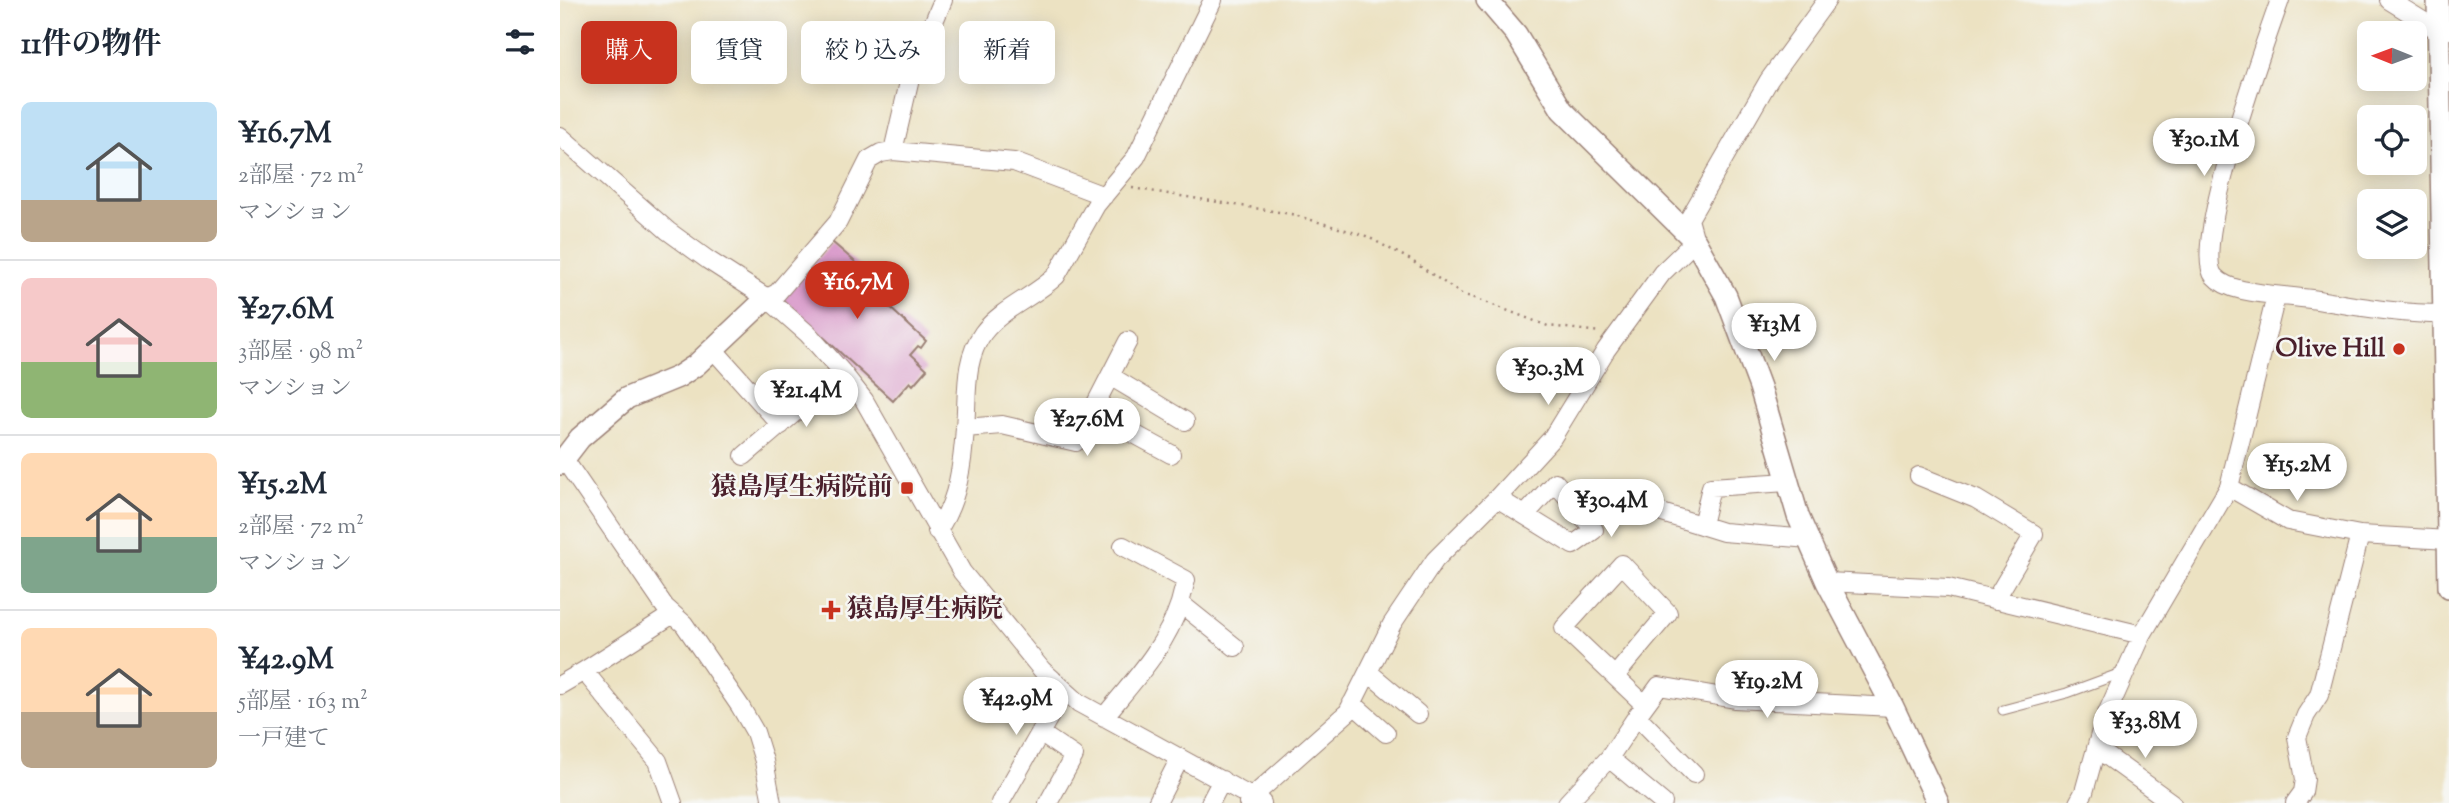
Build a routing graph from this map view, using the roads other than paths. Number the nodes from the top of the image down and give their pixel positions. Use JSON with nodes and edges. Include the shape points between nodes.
{"nodes":[{"id":1,"x":943,"y":0,"type":"edge"},
{"id":2,"x":1213,"y":0,"type":"edge"},
{"id":3,"x":1487,"y":0,"type":"edge"},
{"id":4,"x":1827,"y":0,"type":"edge"},
{"id":5,"x":2280,"y":0,"type":"edge"},
{"id":6,"x":2389,"y":0,"type":"edge"},
{"id":7,"x":2438,"y":0,"type":"edge"},
{"id":8,"x":2444,"y":31,"type":"edge"},
{"id":9,"x":560,"y":136,"type":"edge"},
{"id":10,"x":893,"y":151,"type":"junction"},
{"id":11,"x":1108,"y":190,"type":"junction"},
{"id":12,"x":1695,"y":241,"type":"junction"},
{"id":13,"x":2276,"y":296,"type":"junction"},
{"id":14,"x":767,"y":298,"type":"junction"},
{"id":15,"x":2447,"y":314,"type":"edge"},
{"id":16,"x":1128,"y":341,"type":"dead end"},
{"id":17,"x":713,"y":349,"type":"junction"},
{"id":18,"x":842,"y":372,"type":"junction"},
{"id":19,"x":1110,"y":376,"type":"junction"},
{"id":20,"x":1092,"y":411,"type":"junction"},
{"id":21,"x":1185,"y":421,"type":"dead end"},
{"id":22,"x":781,"y":425,"type":"junction"},
{"id":23,"x":965,"y":428,"type":"junction"},
{"id":24,"x":1171,"y":454,"type":"dead end"},
{"id":25,"x":744,"y":456,"type":"dead end"},
{"id":26,"x":562,"y":462,"type":"edge"},
{"id":27,"x":1919,"y":476,"type":"dead end"},
{"id":28,"x":1788,"y":482,"type":"junction"},
{"id":29,"x":2229,"y":487,"type":"junction"},
{"id":30,"x":1497,"y":498,"type":"junction"},
{"id":31,"x":1662,"y":513,"type":"dead end"},
{"id":32,"x":1524,"y":515,"type":"dead end"},
{"id":33,"x":1702,"y":525,"type":"junction"},
{"id":34,"x":937,"y":531,"type":"junction"},
{"id":35,"x":2360,"y":535,"type":"junction"},
{"id":36,"x":1809,"y":540,"type":"junction"},
{"id":37,"x":2449,"y":540,"type":"edge"},
{"id":38,"x":1123,"y":546,"type":"dead end"},
{"id":39,"x":1828,"y":582,"type":"junction"},
{"id":40,"x":2449,"y":587,"type":"edge"},
{"id":41,"x":1995,"y":600,"type":"junction"},
{"id":42,"x":1180,"y":603,"type":"junction"},
{"id":43,"x":673,"y":614,"type":"junction"},
{"id":44,"x":2142,"y":635,"type":"junction"},
{"id":45,"x":1235,"y":647,"type":"dead end"},
{"id":46,"x":584,"y":671,"type":"junction"},
{"id":47,"x":2126,"y":671,"type":"junction"},
{"id":48,"x":1368,"y":672,"type":"junction"},
{"id":49,"x":1615,"y":676,"type":"junction"},
{"id":50,"x":560,"y":685,"type":"edge"},
{"id":51,"x":1064,"y":691,"type":"junction"},
{"id":52,"x":1352,"y":703,"type":"junction"},
{"id":53,"x":1893,"y":707,"type":"junction"},
{"id":54,"x":1642,"y":710,"type":"junction"},
{"id":55,"x":2003,"y":710,"type":"dead end"},
{"id":56,"x":1418,"y":714,"type":"dead end"},
{"id":57,"x":1104,"y":717,"type":"junction"},
{"id":58,"x":1040,"y":733,"type":"junction"},
{"id":59,"x":1386,"y":733,"type":"dead end"},
{"id":60,"x":2096,"y":748,"type":"junction"},
{"id":61,"x":1180,"y":758,"type":"junction"},
{"id":62,"x":1609,"y":758,"type":"junction"},
{"id":63,"x":1694,"y":774,"type":"dead end"},
{"id":64,"x":1222,"y":780,"type":"junction"},
{"id":65,"x":1254,"y":801,"type":"edge"},
{"id":66,"x":673,"y":803,"type":"edge"},
{"id":67,"x":772,"y":803,"type":"edge"},
{"id":68,"x":1001,"y":803,"type":"edge"},
{"id":69,"x":1048,"y":803,"type":"edge"},
{"id":70,"x":1157,"y":803,"type":"edge"},
{"id":71,"x":1210,"y":803,"type":"edge"},
{"id":72,"x":1567,"y":803,"type":"edge"},
{"id":73,"x":1663,"y":803,"type":"edge"},
{"id":74,"x":1938,"y":803,"type":"edge"},
{"id":75,"x":2078,"y":803,"type":"edge"},
{"id":76,"x":2172,"y":803,"type":"edge"},
{"id":77,"x":2295,"y":803,"type":"edge"}],
"edges":[{"from":1,"to":10,"type":"street","via":[[910,78]]},
{"from":2,"to":11,"type":"street","via":[[1136,156]]},
{"from":3,"to":12,"type":"street","via":[[1516,34],[1562,110]]},
{"from":4,"to":12,"type":"street","via":[[1769,80],[1689,219]]},
{"from":5,"to":13,"type":"street","via":[[2242,106],[2207,260],[2213,275],[2225,284]]},
{"from":6,"to":8,"type":"street"},
{"from":7,"to":8,"type":"street"},
{"from":8,"to":15,"type":"street"},
{"from":9,"to":14,"type":"street","via":[[668,230]]},
{"from":10,"to":11,"type":"street","via":[[1014,162]]},
{"from":10,"to":14,"type":"street","via":[[869,160],[838,222]]},
{"from":11,"to":23,"type":"street","via":[[1056,276],[984,333],[968,366]]},
{"from":12,"to":28,"type":"street","via":[[1726,296]]},
{"from":12,"to":30,"type":"street","via":[[1662,273],[1606,350],[1552,438]]},
{"from":13,"to":15,"type":"street"},
{"from":13,"to":29,"type":"street"},
{"from":14,"to":17,"type":"street"},
{"from":14,"to":18,"type":"street"},
{"from":15,"to":37,"type":"street"},
{"from":16,"to":19,"type":"street"},
{"from":17,"to":22,"type":"street"},
{"from":17,"to":26,"type":"street","via":[[678,377],[627,398],[580,438]]},
{"from":18,"to":22,"type":"street"},
{"from":18,"to":34,"type":"street","via":[[864,400]]},
{"from":19,"to":20,"type":"street"},
{"from":19,"to":21,"type":"street"},
{"from":20,"to":23,"type":"street","via":[[1076,442],[1002,425]]},
{"from":20,"to":24,"type":"street"},
{"from":22,"to":25,"type":"street"},
{"from":23,"to":34,"type":"street","via":[[955,491]]},
{"from":26,"to":43,"type":"street"},
{"from":27,"to":41,"type":"street","via":[[1976,499],[2034,534]]},
{"from":28,"to":33,"type":"street","via":[[1711,487]]},
{"from":28,"to":36,"type":"street"},
{"from":29,"to":35,"type":"street","via":[[2288,521]]},
{"from":29,"to":44,"type":"street"},
{"from":30,"to":32,"type":"street"},
{"from":30,"to":48,"type":"street","via":[[1435,560],[1392,624]]},
{"from":31,"to":33,"type":"street"},
{"from":33,"to":36,"type":"street","via":[[1723,532]]},
{"from":34,"to":51,"type":"street","via":[[986,604]]},
{"from":35,"to":37,"type":"street"},
{"from":35,"to":77,"type":"street","via":[[2319,695],[2297,737],[2305,779]]},
{"from":36,"to":39,"type":"street"},
{"from":37,"to":40,"type":"street"},
{"from":38,"to":42,"type":"street","via":[[1186,580]]},
{"from":39,"to":41,"type":"street","via":[[1948,588]]},
{"from":39,"to":53,"type":"street"},
{"from":41,"to":44,"type":"street"},
{"from":42,"to":45,"type":"street"},
{"from":42,"to":57,"type":"street","via":[[1154,657]]},
{"from":43,"to":46,"type":"street"},
{"from":43,"to":67,"type":"street","via":[[755,732]]},
{"from":44,"to":47,"type":"street"},
{"from":46,"to":50,"type":"street"},
{"from":46,"to":66,"type":"street","via":[[658,761]]},
{"from":47,"to":55,"type":"lane"},
{"from":47,"to":60,"type":"street"},
{"from":48,"to":52,"type":"street"},
{"from":48,"to":56,"type":"street"},
{"from":49,"to":49,"type":"street","via":[[1564,628],[1622,564],[1668,612]]},
{"from":49,"to":54,"type":"street"},
{"from":51,"to":57,"type":"street"},
{"from":51,"to":58,"type":"street"},
{"from":52,"to":59,"type":"street"},
{"from":52,"to":65,"type":"street","via":[[1348,712]]},
{"from":53,"to":54,"type":"street","via":[[1735,699],[1659,686]]},
{"from":53,"to":74,"type":"street"},
{"from":54,"to":62,"type":"street"},
{"from":54,"to":63,"type":"street"},
{"from":57,"to":61,"type":"street"},
{"from":58,"to":68,"type":"street"},
{"from":58,"to":69,"type":"street","via":[[1074,755]]},
{"from":60,"to":75,"type":"street"},
{"from":60,"to":76,"type":"street"},
{"from":61,"to":64,"type":"street"},
{"from":61,"to":70,"type":"street"},
{"from":62,"to":72,"type":"street"},
{"from":62,"to":73,"type":"street"},
{"from":64,"to":65,"type":"street"},
{"from":64,"to":71,"type":"street"}]}
